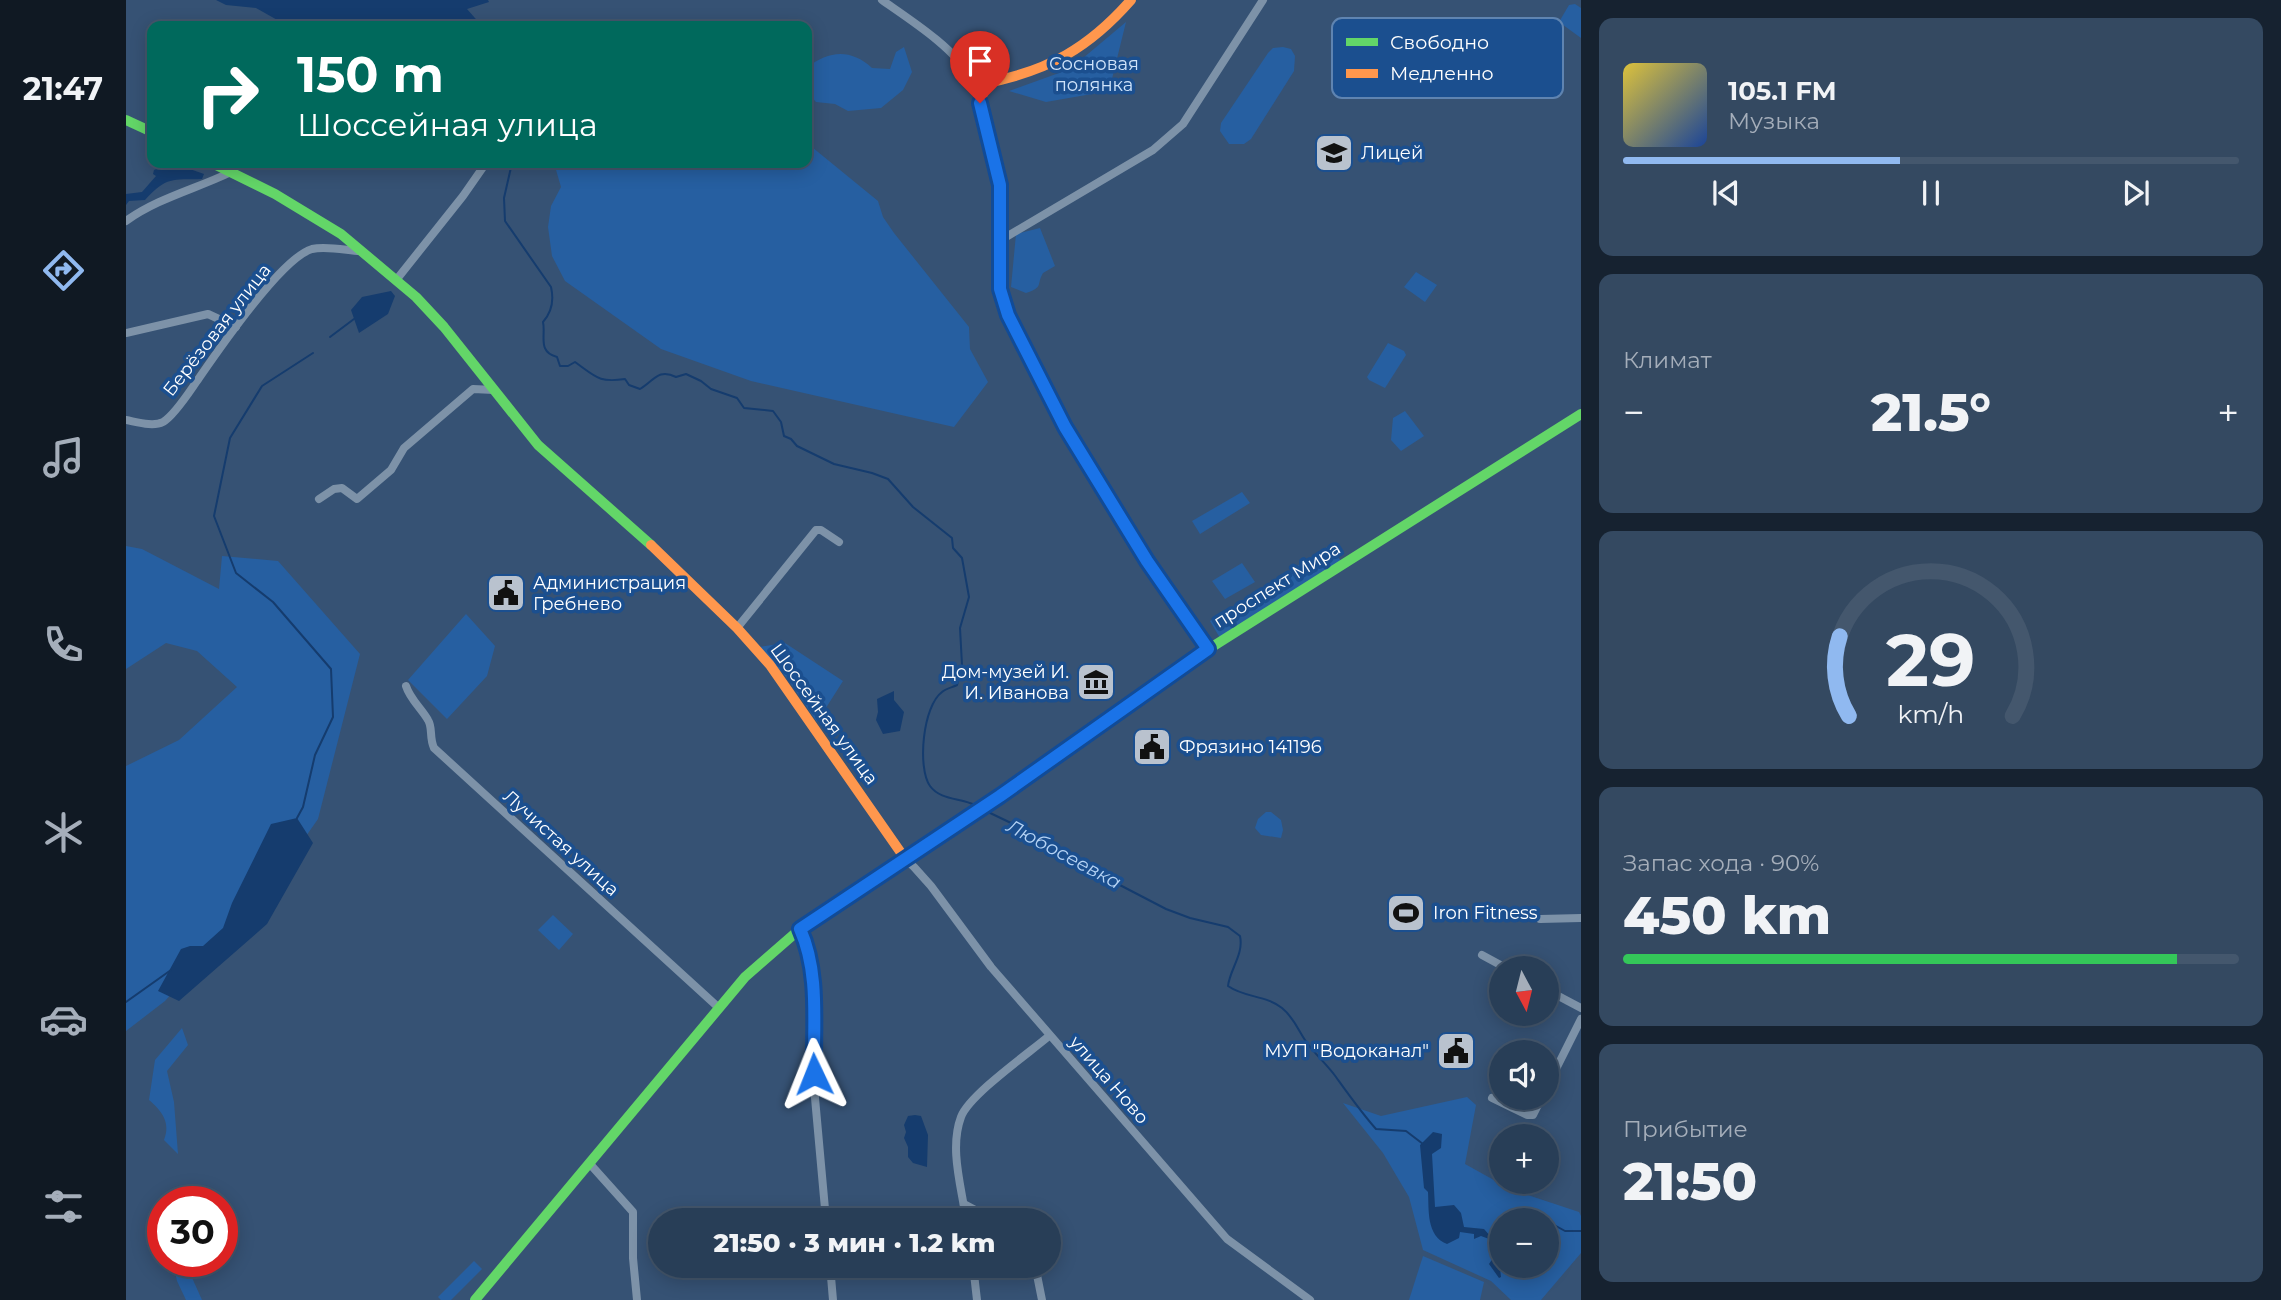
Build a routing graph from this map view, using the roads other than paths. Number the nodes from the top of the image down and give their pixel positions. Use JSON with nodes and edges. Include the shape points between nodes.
{"nodes":[{"id":1,"x":882,"y":0,"type":"edge"},
{"id":2,"x":1131,"y":0,"type":"edge"},
{"id":3,"x":1263,"y":0,"type":"edge"},
{"id":4,"x":969,"y":75,"type":"junction"},
{"id":5,"x":986,"y":83,"type":"junction"},
{"id":6,"x":980,"y":103,"type":"junction"},
{"id":7,"x":126,"y":120,"type":"edge"},
{"id":8,"x":147,"y":130,"type":"edge"},
{"id":9,"x":222,"y":168,"type":"edge"},
{"id":10,"x":483,"y":168,"type":"edge"},
{"id":11,"x":230,"y":172,"type":"junction"},
{"id":12,"x":126,"y":221,"type":"edge"},
{"id":13,"x":341,"y":234,"type":"junction"},
{"id":14,"x":1001,"y":240,"type":"junction"},
{"id":15,"x":330,"y":249,"type":"junction"},
{"id":16,"x":363,"y":251,"type":"junction"},
{"id":17,"x":397,"y":279,"type":"junction"},
{"id":18,"x":236,"y":327,"type":"junction"},
{"id":19,"x":126,"y":333,"type":"edge"},
{"id":20,"x":494,"y":390,"type":"junction"},
{"id":21,"x":1581,"y":414,"type":"edge"},
{"id":22,"x":126,"y":420,"type":"edge"},
{"id":23,"x":319,"y":499,"type":"dead end"},
{"id":24,"x":839,"y":542,"type":"dead end"},
{"id":25,"x":737,"y":628,"type":"junction"},
{"id":26,"x":1208,"y":649,"type":"junction"},
{"id":27,"x":405,"y":686,"type":"dead end"},
{"id":28,"x":906,"y":860,"type":"junction"},
{"id":29,"x":1581,"y":918,"type":"edge"},
{"id":30,"x":1540,"y":919,"type":"dead end"},
{"id":31,"x":800,"y":929,"type":"junction"},
{"id":32,"x":1482,"y":955,"type":"dead end"},
{"id":33,"x":1489,"y":959,"type":"edge"},
{"id":34,"x":1559,"y":996,"type":"edge"},
{"id":35,"x":719,"y":1008,"type":"junction"},
{"id":36,"x":1581,"y":1008,"type":"edge"},
{"id":37,"x":1581,"y":1019,"type":"edge"},
{"id":38,"x":1049,"y":1036,"type":"junction"},
{"id":39,"x":1559,"y":1063,"type":"edge"},
{"id":40,"x":1517,"y":1110,"type":"edge"},
{"id":41,"x":1536,"y":1110,"type":"edge"},
{"id":42,"x":590,"y":1164,"type":"junction"},
{"id":43,"x":964,"y":1204,"type":"junction"},
{"id":44,"x":825,"y":1208,"type":"edge"},
{"id":45,"x":964,"y":1208,"type":"edge"},
{"id":46,"x":972,"y":1208,"type":"edge"},
{"id":47,"x":831,"y":1278,"type":"edge"},
{"id":48,"x":974,"y":1278,"type":"edge"},
{"id":49,"x":1038,"y":1278,"type":"edge"},
{"id":50,"x":475,"y":1300,"type":"edge"},
{"id":51,"x":637,"y":1300,"type":"edge"},
{"id":52,"x":833,"y":1300,"type":"edge"},
{"id":53,"x":977,"y":1300,"type":"edge"},
{"id":54,"x":1042,"y":1300,"type":"edge"},
{"id":55,"x":1310,"y":1300,"type":"edge"}],
"edges":[{"from":1,"to":4,"type":"street","via":[[924,30]]},
{"from":2,"to":5,"type":"street","via":[[1096,38],[1073,54],[1045,69]]},
{"from":3,"to":14,"type":"street","via":[[1170,137]]},
{"from":4,"to":5,"type":"street"},
{"from":4,"to":6,"type":"street"},
{"from":5,"to":6,"type":"street"},
{"from":6,"to":14,"type":"street","via":[[1000,185]]},
{"from":7,"to":8,"type":"street"},
{"from":9,"to":11,"type":"street","name":"Шоссейная улица"},
{"from":10,"to":17,"type":"street"},
{"from":11,"to":12,"type":"street","via":[[167,197]]},
{"from":11,"to":13,"type":"street","name":"Шоссейная улица"},
{"from":13,"to":15,"type":"street"},
{"from":13,"to":16,"type":"street","name":"Шоссейная улица"},
{"from":14,"to":26,"type":"street","via":[[1000,289],[1024,349],[1133,539]]},
{"from":15,"to":16,"type":"street","name":"Берёзовая улица"},
{"from":15,"to":18,"type":"street","name":"Берёзовая улица","via":[[301,254]]},
{"from":16,"to":17,"type":"street","name":"Шоссейная улица"},
{"from":17,"to":20,"type":"street","name":"Шоссейная улица","via":[[444,327]]},
{"from":18,"to":19,"type":"street","via":[[208,314]]},
{"from":18,"to":22,"type":"street","name":"Берёзовая улица","via":[[162,422]]},
{"from":20,"to":23,"type":"street","via":[[473,389],[404,448],[391,470],[357,499],[342,488]]},
{"from":20,"to":25,"type":"street","name":"Шоссейная улица","via":[[538,445],[634,528]]},
{"from":21,"to":26,"type":"street","name":"проспект Мира"},
{"from":24,"to":25,"type":"street","via":[[816,530]]},
{"from":25,"to":28,"type":"street","name":"Шоссейная улица","via":[[787,687]]},
{"from":26,"to":28,"type":"street","name":"проспект Мира"},
{"from":27,"to":35,"type":"street","name":"Лучистая улица","via":[[429,721],[434,748]]},
{"from":28,"to":31,"type":"street"},
{"from":28,"to":38,"type":"street","name":"улица Ново"},
{"from":29,"to":30,"type":"street"},
{"from":31,"to":35,"type":"street","via":[[757,965]]},
{"from":31,"to":44,"type":"street","via":[[814,974],[815,1098]]},
{"from":32,"to":33,"type":"street"},
{"from":34,"to":36,"type":"street"},
{"from":35,"to":42,"type":"street"},
{"from":37,"to":39,"type":"street"},
{"from":38,"to":43,"type":"street","via":[[978,1095],[961,1115],[957,1152]]},
{"from":38,"to":55,"type":"street","name":"улица Ново","via":[[1227,1239]]},
{"from":40,"to":41,"type":"street","via":[[1527,1115]]},
{"from":42,"to":50,"type":"street"},
{"from":42,"to":51,"type":"street","via":[[633,1212]]},
{"from":43,"to":45,"type":"street"},
{"from":43,"to":46,"type":"street"},
{"from":47,"to":52,"type":"street"},
{"from":48,"to":53,"type":"street"},
{"from":49,"to":54,"type":"street"}]}
